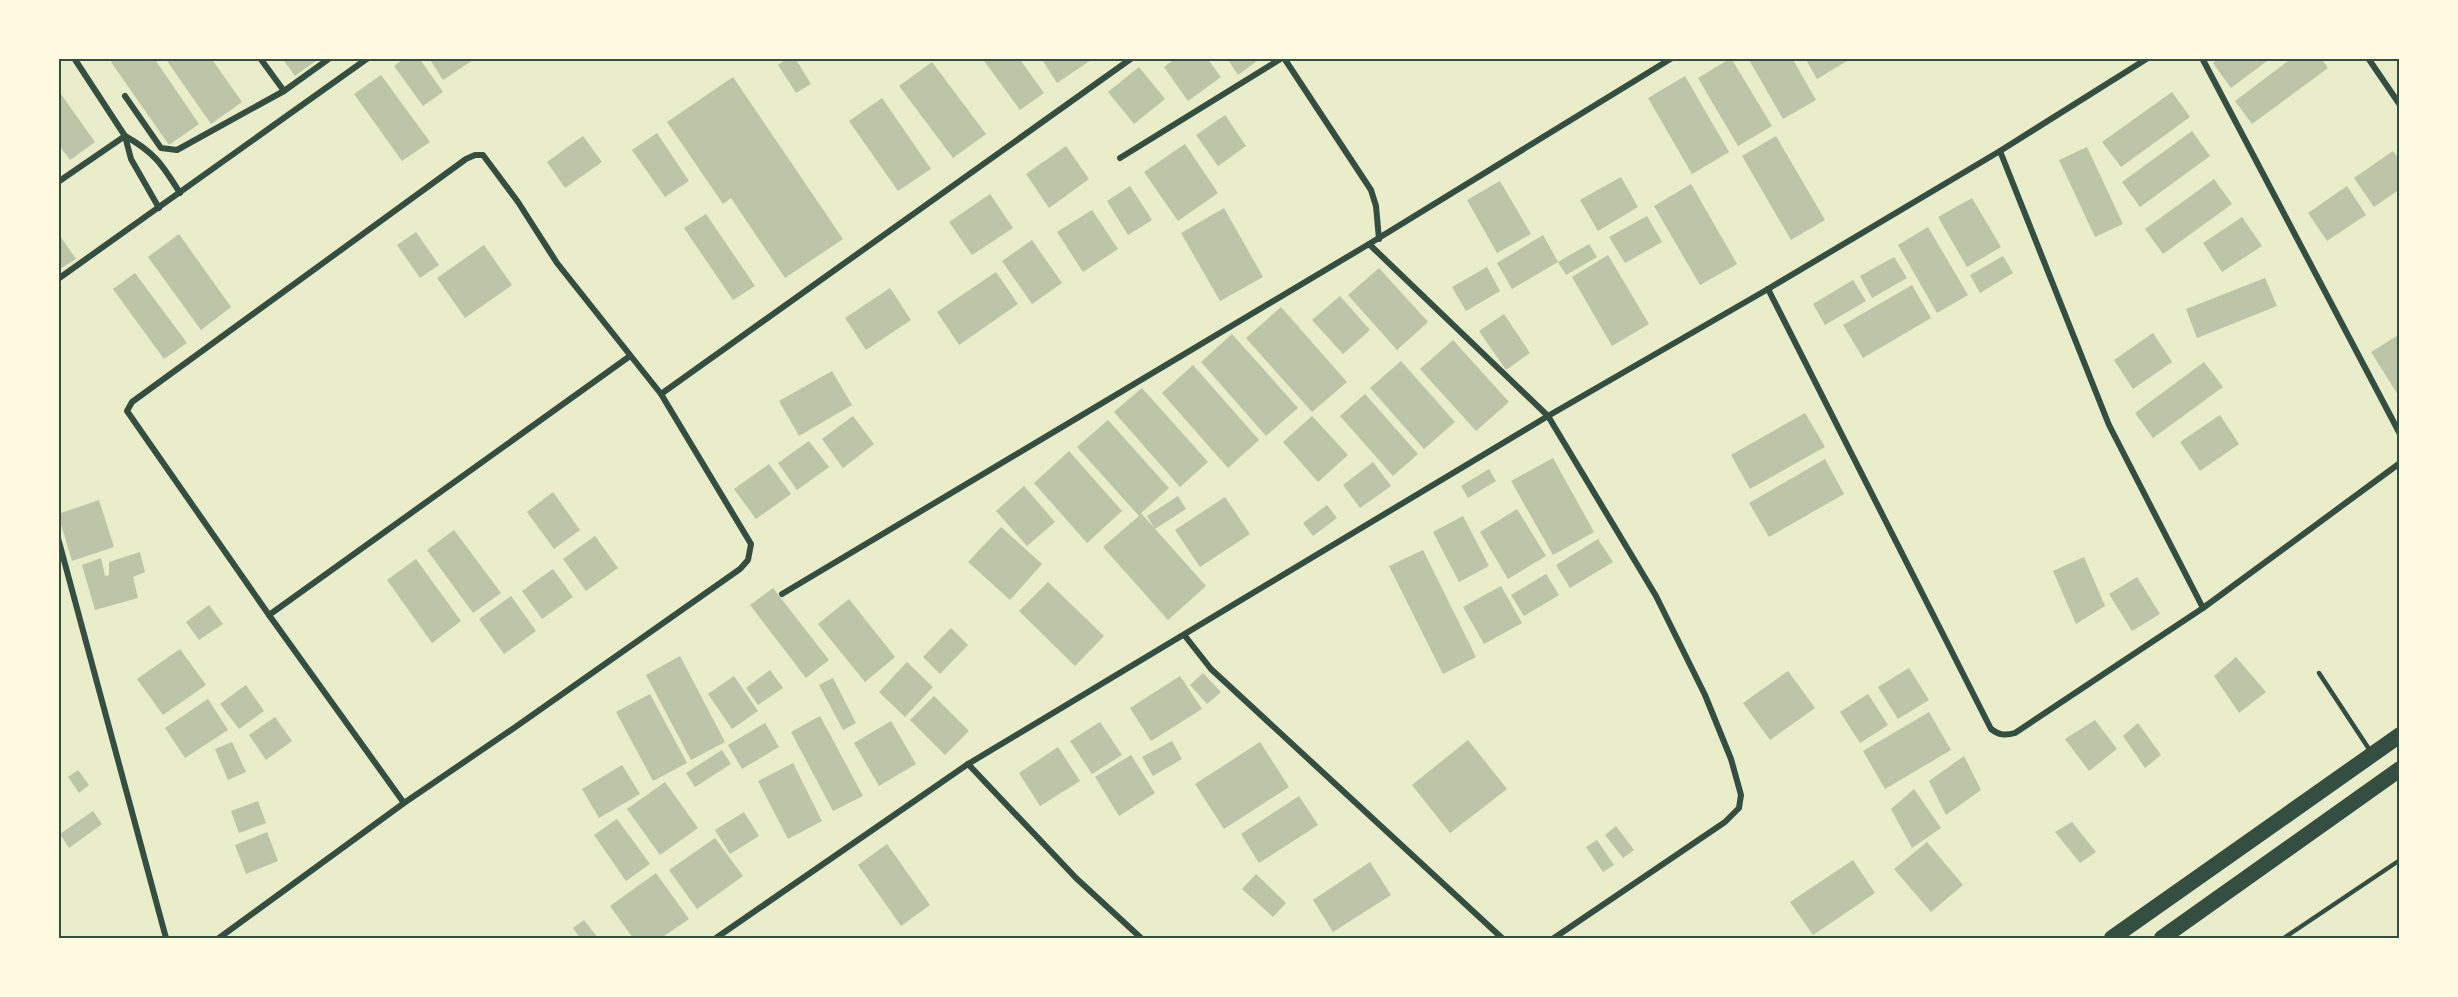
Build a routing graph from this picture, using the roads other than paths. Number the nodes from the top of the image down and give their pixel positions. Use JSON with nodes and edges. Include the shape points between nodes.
{"nodes":[{"id":1,"x":74,"y":58,"type":"edge"},
{"id":2,"x":260,"y":58,"type":"edge"},
{"id":3,"x":330,"y":58,"type":"edge"},
{"id":4,"x":368,"y":58,"type":"edge"},
{"id":5,"x":1132,"y":58,"type":"edge"},
{"id":6,"x":1283,"y":58,"type":"edge"},
{"id":7,"x":1671,"y":58,"type":"edge"},
{"id":8,"x":2148,"y":58,"type":"edge"},
{"id":9,"x":2202,"y":58,"type":"edge"},
{"id":10,"x":2368,"y":58,"type":"edge"},
{"id":11,"x":284,"y":91,"type":"junction"},
{"id":12,"x":125,"y":96,"type":"dead end"},
{"id":13,"x":2400,"y":105,"type":"edge"},
{"id":14,"x":125,"y":135,"type":"junction"},
{"id":15,"x":2000,"y":151,"type":"junction"},
{"id":16,"x":1120,"y":158,"type":"dead end"},
{"id":17,"x":58,"y":182,"type":"edge"},
{"id":18,"x":180,"y":193,"type":"junction"},
{"id":19,"x":159,"y":208,"type":"junction"},
{"id":20,"x":1379,"y":239,"type":"junction"},
{"id":21,"x":1369,"y":244,"type":"junction"},
{"id":22,"x":58,"y":279,"type":"edge"},
{"id":23,"x":1768,"y":289,"type":"junction"},
{"id":24,"x":630,"y":356,"type":"junction"},
{"id":25,"x":662,"y":394,"type":"junction"},
{"id":26,"x":1548,"y":416,"type":"junction"},
{"id":27,"x":2400,"y":434,"type":"edge"},
{"id":28,"x":2400,"y":463,"type":"edge"},
{"id":29,"x":58,"y":538,"type":"edge"},
{"id":30,"x":782,"y":594,"type":"dead end"},
{"id":31,"x":2203,"y":608,"type":"junction"},
{"id":32,"x":269,"y":615,"type":"junction"},
{"id":33,"x":1185,"y":636,"type":"junction"},
{"id":34,"x":2319,"y":674,"type":"dead end"},
{"id":35,"x":2400,"y":735,"type":"edge"},
{"id":36,"x":2372,"y":754,"type":"junction"},
{"id":37,"x":968,"y":764,"type":"junction"},
{"id":38,"x":2400,"y":769,"type":"edge"},
{"id":39,"x":404,"y":803,"type":"junction"},
{"id":40,"x":2400,"y":860,"type":"edge"},
{"id":41,"x":166,"y":939,"type":"edge"},
{"id":42,"x":219,"y":939,"type":"edge"},
{"id":43,"x":716,"y":939,"type":"edge"},
{"id":44,"x":1142,"y":939,"type":"edge"},
{"id":45,"x":1502,"y":939,"type":"edge"},
{"id":46,"x":1554,"y":939,"type":"edge"},
{"id":47,"x":2112,"y":939,"type":"edge"},
{"id":48,"x":2162,"y":939,"type":"edge"},
{"id":49,"x":2284,"y":939,"type":"edge"}],
"edges":[{"from":1,"to":14,"type":"street"},
{"from":2,"to":11,"type":"street"},
{"from":3,"to":11,"type":"street"},
{"from":4,"to":18,"type":"street"},
{"from":5,"to":25,"type":"street"},
{"from":6,"to":16,"type":"street"},
{"from":6,"to":20,"type":"street","via":[[1371,190],[1377,206]]},
{"from":7,"to":20,"type":"street"},
{"from":8,"to":15,"type":"street"},
{"from":9,"to":27,"type":"street"},
{"from":10,"to":13,"type":"street"},
{"from":11,"to":12,"type":"street","via":[[177,150],[161,148]]},
{"from":14,"to":17,"type":"street"},
{"from":14,"to":18,"type":"street","via":[[147,148]]},
{"from":14,"to":19,"type":"street","via":[[131,159]]},
{"from":15,"to":23,"type":"street"},
{"from":15,"to":31,"type":"street","via":[[2109,425]]},
{"from":18,"to":19,"type":"street"},
{"from":19,"to":22,"type":"street"},
{"from":20,"to":21,"type":"street"},
{"from":21,"to":26,"type":"street"},
{"from":21,"to":30,"type":"street"},
{"from":23,"to":26,"type":"street"},
{"from":23,"to":31,"type":"street","via":[[1991,729],[2006,736],[2015,734]]},
{"from":24,"to":25,"type":"street"},
{"from":24,"to":32,"type":"street"},
{"from":24,"to":32,"type":"street","via":[[557,263],[489,162],[483,155],[466,159],[129,406],[129,416]]},
{"from":25,"to":39,"type":"street","via":[[751,544],[748,560],[731,576]]},
{"from":26,"to":33,"type":"street"},
{"from":26,"to":46,"type":"street","via":[[1656,596],[1705,695],[1741,795],[1739,808],[1725,822]]},
{"from":28,"to":31,"type":"street"},
{"from":29,"to":41,"type":"street"},
{"from":32,"to":39,"type":"street"},
{"from":33,"to":37,"type":"street"},
{"from":33,"to":45,"type":"street","via":[[1211,669]]},
{"from":34,"to":36,"type":"lane"},
{"from":35,"to":36,"type":"highway"},
{"from":36,"to":47,"type":"highway"},
{"from":37,"to":43,"type":"street"},
{"from":37,"to":44,"type":"street","via":[[1076,878]]},
{"from":38,"to":48,"type":"highway"},
{"from":39,"to":42,"type":"street"},
{"from":40,"to":49,"type":"lane"}]}
